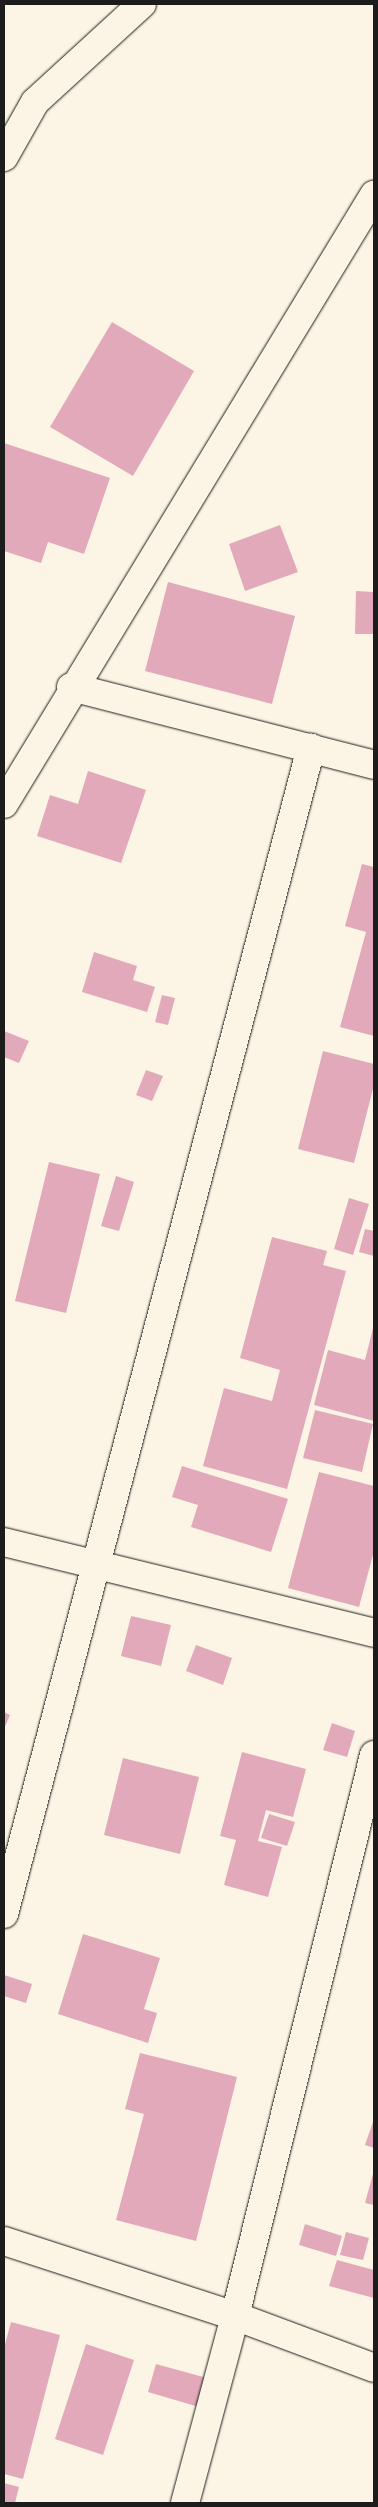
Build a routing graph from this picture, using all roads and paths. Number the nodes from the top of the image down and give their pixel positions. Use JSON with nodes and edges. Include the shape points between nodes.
{"nodes":[{"id":1,"x":142,"y":4,"type":"edge"},
{"id":2,"x":4,"y":157,"type":"edge"},
{"id":3,"x":374,"y":195,"type":"edge"},
{"id":4,"x":72,"y":687,"type":"junction"},
{"id":5,"x":311,"y":748,"type":"junction"},
{"id":6,"x":374,"y":765,"type":"edge"},
{"id":7,"x":4,"y":804,"type":"edge"},
{"id":8,"x":4,"y":1542,"type":"edge"},
{"id":9,"x":96,"y":1562,"type":"junction"},
{"id":10,"x":374,"y":1633,"type":"edge"},
{"id":11,"x":374,"y":1756,"type":"edge"},
{"id":12,"x":4,"y":1914,"type":"edge"},
{"id":13,"x":4,"y":2241,"type":"edge"},
{"id":14,"x":236,"y":2316,"type":"junction"},
{"id":15,"x":374,"y":2368,"type":"edge"},
{"id":16,"x":185,"y":2503,"type":"edge"}],
"edges":[{"from":1,"to":2,"type":"street","via":[[35,102]]},
{"from":3,"to":4,"type":"street"},
{"from":4,"to":5,"type":"street"},
{"from":4,"to":7,"type":"street"},
{"from":5,"to":6,"type":"street"},
{"from":5,"to":9,"type":"street"},
{"from":8,"to":9,"type":"street"},
{"from":9,"to":10,"type":"street"},
{"from":9,"to":12,"type":"street"},
{"from":11,"to":14,"type":"street"},
{"from":13,"to":14,"type":"street"},
{"from":14,"to":15,"type":"street"},
{"from":14,"to":16,"type":"street"}]}
